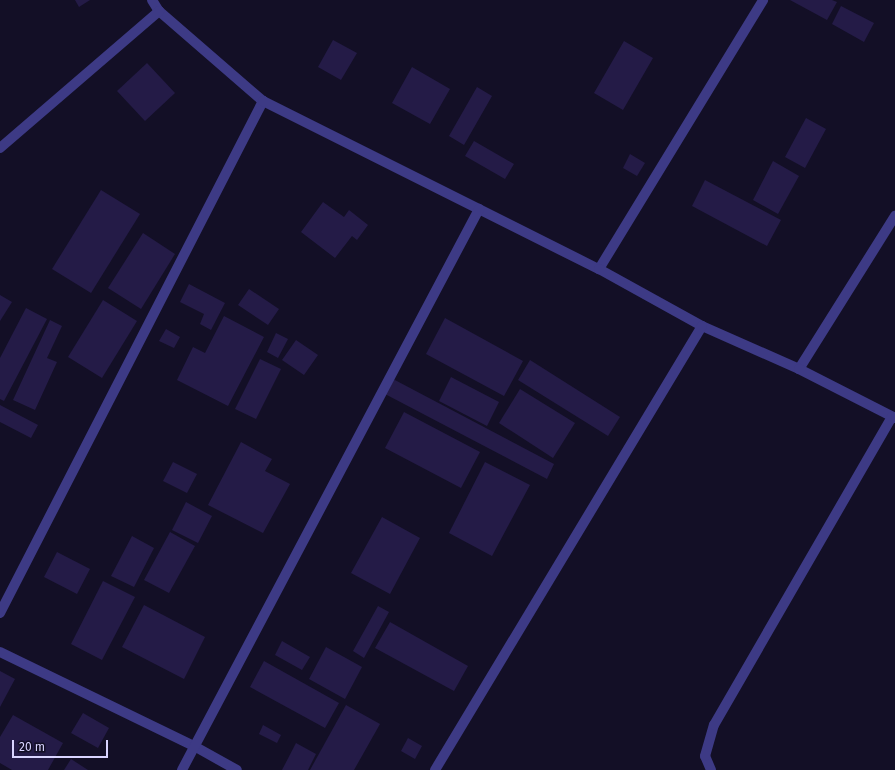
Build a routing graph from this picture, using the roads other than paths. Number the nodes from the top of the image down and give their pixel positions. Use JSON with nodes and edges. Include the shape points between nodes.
{"nodes":[{"id":1,"x":152,"y":0,"type":"edge"},
{"id":2,"x":763,"y":0,"type":"edge"},
{"id":3,"x":158,"y":11,"type":"junction"},
{"id":4,"x":263,"y":101,"type":"junction"},
{"id":5,"x":0,"y":148,"type":"edge"},
{"id":6,"x":479,"y":208,"type":"junction"},
{"id":7,"x":895,"y":216,"type":"edge"},
{"id":8,"x":599,"y":269,"type":"junction"},
{"id":9,"x":702,"y":326,"type":"junction"},
{"id":10,"x":799,"y":369,"type":"junction"},
{"id":11,"x":894,"y":418,"type":"edge"},
{"id":12,"x":0,"y":612,"type":"edge"},
{"id":13,"x":0,"y":652,"type":"edge"},
{"id":14,"x":194,"y":746,"type":"junction"},
{"id":15,"x":182,"y":770,"type":"edge"},
{"id":16,"x":237,"y":770,"type":"edge"},
{"id":17,"x":435,"y":770,"type":"edge"},
{"id":18,"x":711,"y":770,"type":"edge"}],
"edges":[{"from":1,"to":3,"type":"street"},
{"from":2,"to":8,"type":"street"},
{"from":3,"to":4,"type":"street"},
{"from":3,"to":5,"type":"street"},
{"from":4,"to":6,"type":"street"},
{"from":4,"to":12,"type":"street"},
{"from":6,"to":8,"type":"street"},
{"from":6,"to":14,"type":"street"},
{"from":7,"to":10,"type":"street"},
{"from":8,"to":9,"type":"street"},
{"from":9,"to":10,"type":"street"},
{"from":9,"to":17,"type":"street"},
{"from":10,"to":11,"type":"street"},
{"from":11,"to":18,"type":"street","via":[[714,725],[706,756]]},
{"from":13,"to":14,"type":"street"},
{"from":14,"to":15,"type":"street"},
{"from":14,"to":16,"type":"street"}]}
